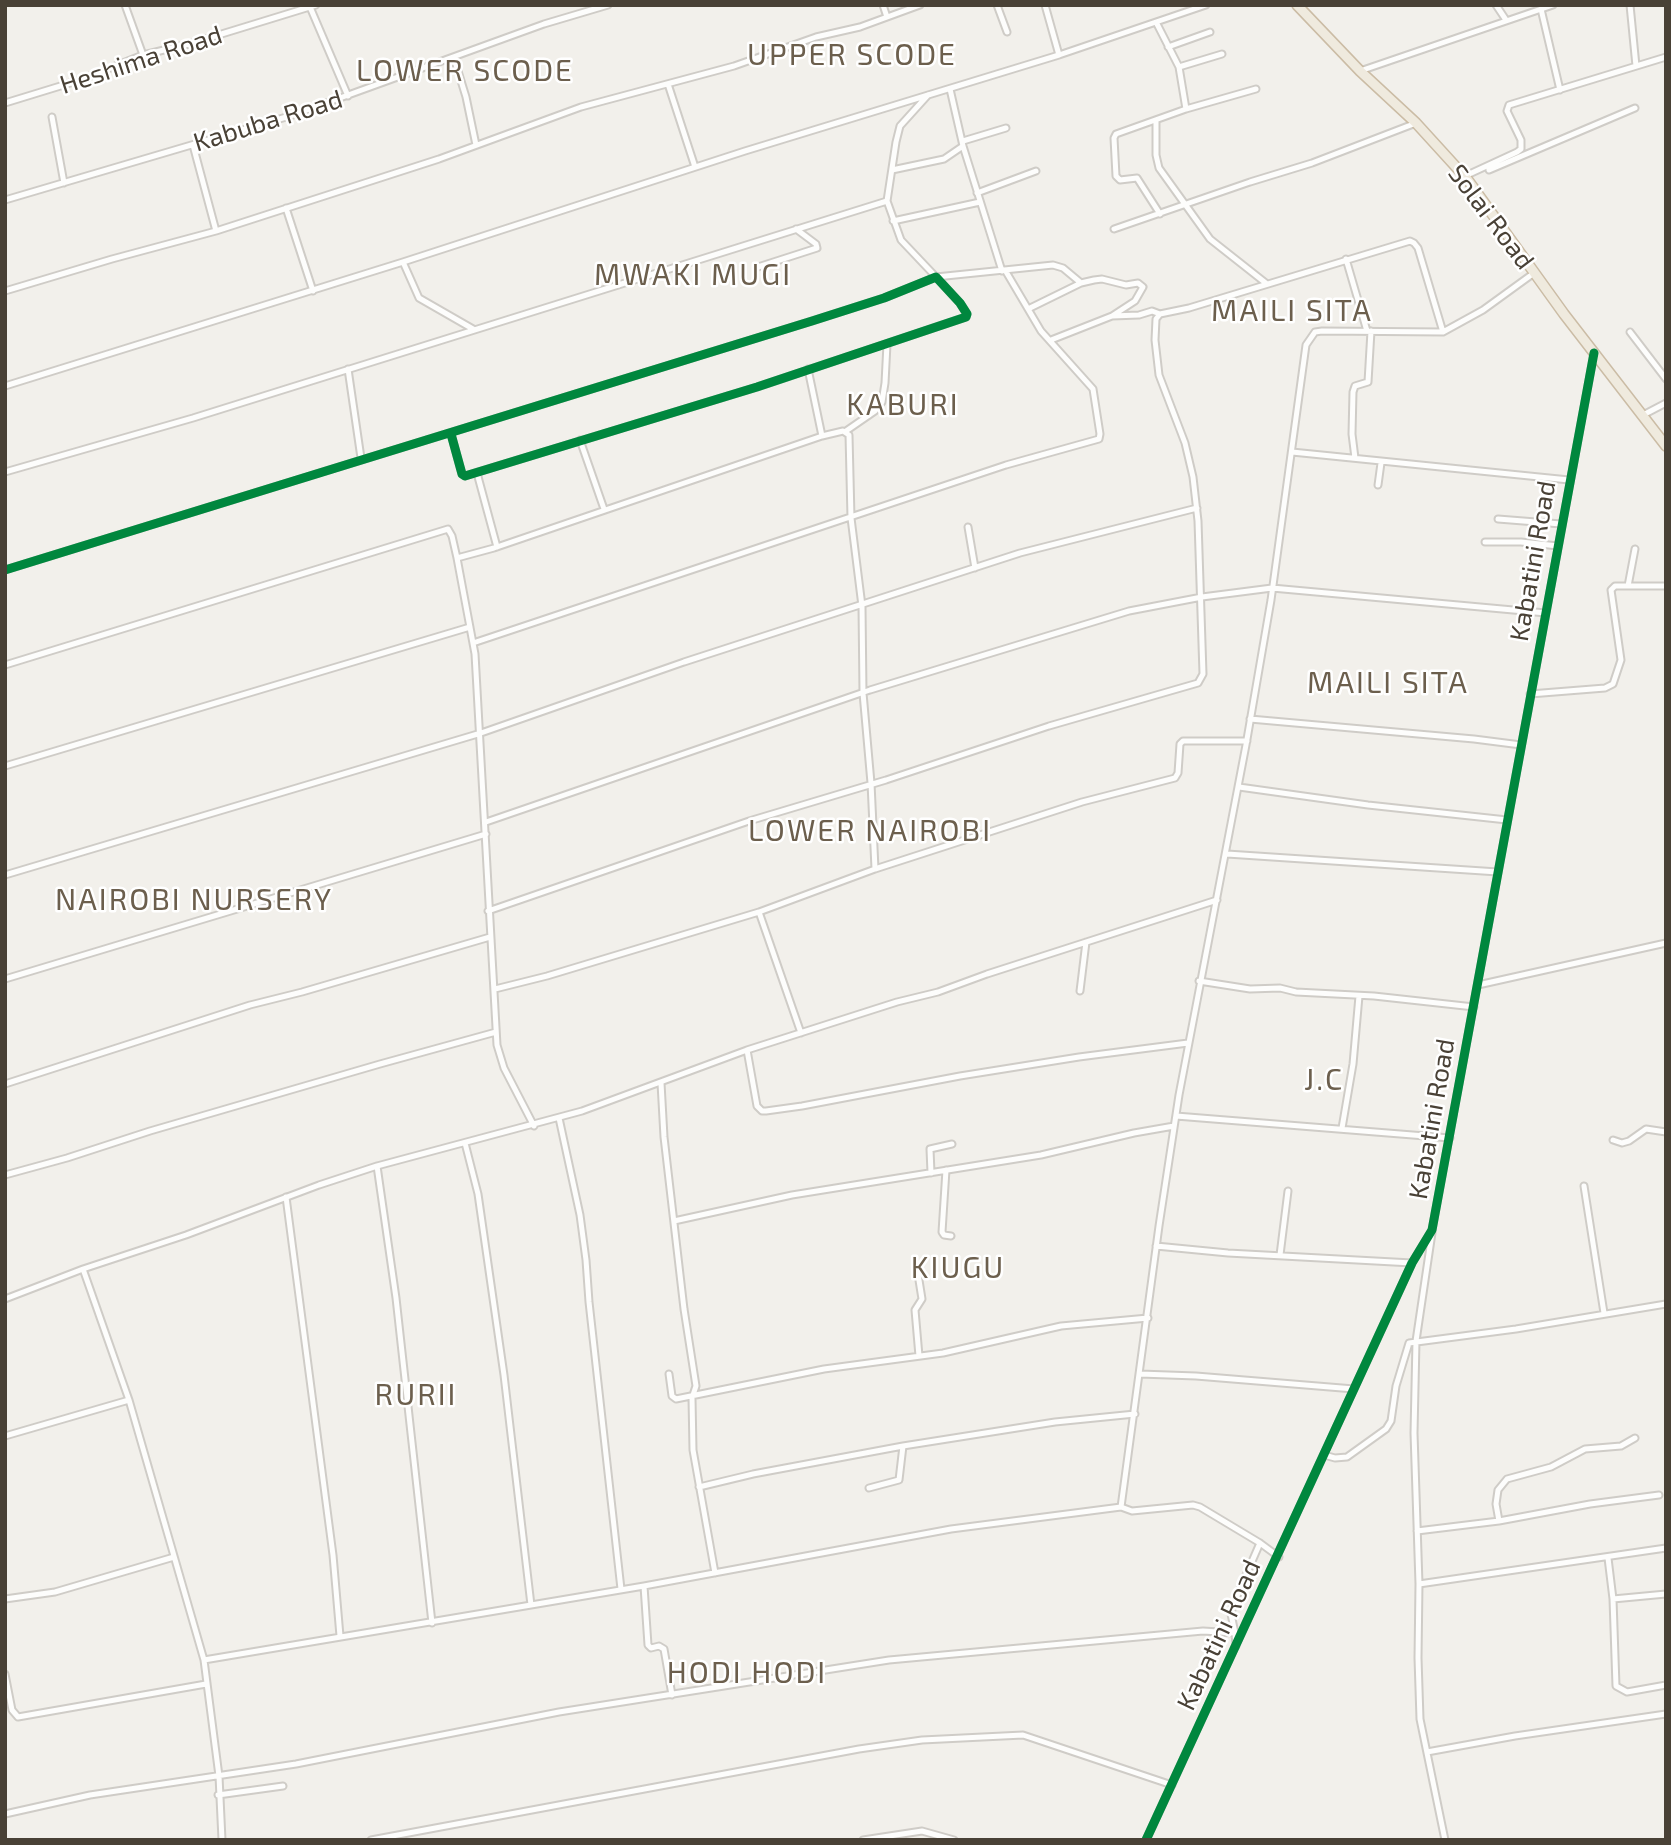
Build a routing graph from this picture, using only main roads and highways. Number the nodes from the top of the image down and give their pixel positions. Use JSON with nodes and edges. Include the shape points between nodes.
{"nodes":[{"id":1,"x":1297,"y":5,"type":"edge"},
{"id":2,"x":1666,"y":446,"type":"edge"}],
"edges":[{"from":1,"to":2,"type":"highway","name":"Solai Road","via":[[1465,178]]}]}
